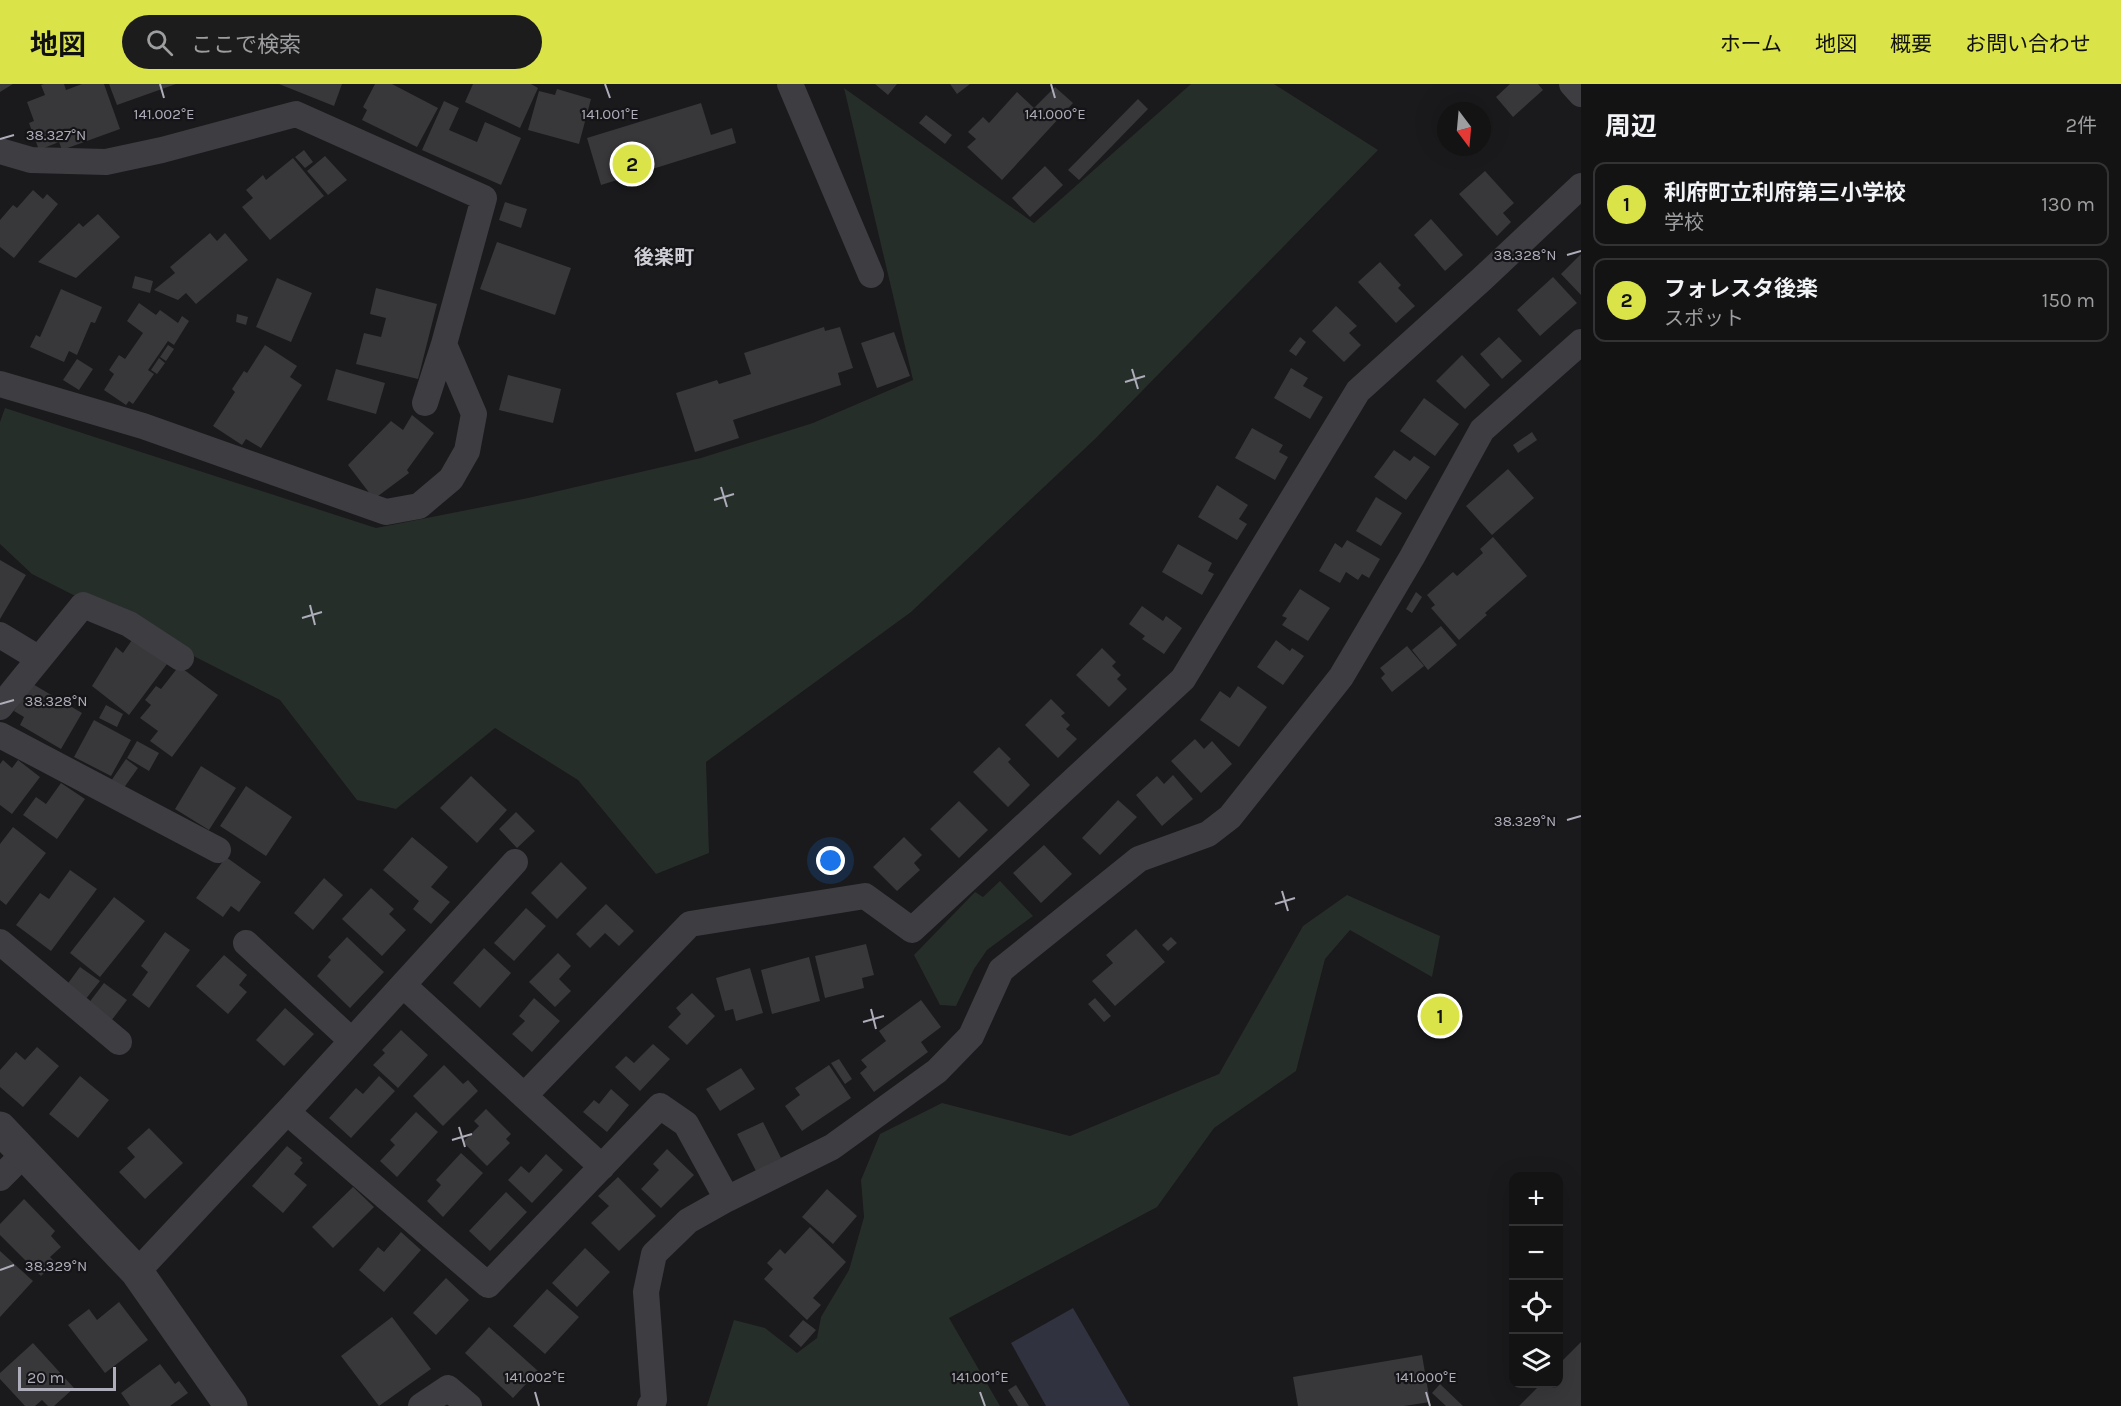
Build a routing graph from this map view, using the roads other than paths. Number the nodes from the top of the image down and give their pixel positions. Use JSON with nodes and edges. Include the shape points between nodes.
{"nodes":[{"id":1,"x":790,"y":84,"type":"edge"},
{"id":2,"x":1572,"y":84,"type":"edge"},
{"id":3,"x":1581,"y":94,"type":"edge"},
{"id":4,"x":0,"y":151,"type":"edge"},
{"id":5,"x":1581,"y":186,"type":"edge"},
{"id":6,"x":871,"y":275,"type":"dead end"},
{"id":7,"x":1581,"y":342,"type":"edge"},
{"id":8,"x":444,"y":344,"type":"junction"},
{"id":9,"x":0,"y":384,"type":"edge"},
{"id":10,"x":424,"y":404,"type":"dead end"},
{"id":11,"x":0,"y":635,"type":"edge"},
{"id":12,"x":38,"y":658,"type":"junction"},
{"id":13,"x":181,"y":658,"type":"dead end"},
{"id":14,"x":0,"y":707,"type":"edge"},
{"id":15,"x":0,"y":735,"type":"edge"},
{"id":16,"x":218,"y":850,"type":"dead end"},
{"id":17,"x":515,"y":862,"type":"dead end"},
{"id":18,"x":0,"y":942,"type":"edge"},
{"id":19,"x":246,"y":943,"type":"dead end"},
{"id":20,"x":403,"y":985,"type":"junction"},
{"id":21,"x":352,"y":1041,"type":"junction"},
{"id":22,"x":119,"y":1042,"type":"dead end"},
{"id":23,"x":524,"y":1096,"type":"junction"},
{"id":24,"x":287,"y":1112,"type":"junction"},
{"id":25,"x":0,"y":1128,"type":"edge"},
{"id":26,"x":25,"y":1153,"type":"junction"},
{"id":27,"x":602,"y":1167,"type":"junction"},
{"id":28,"x":0,"y":1178,"type":"edge"},
{"id":29,"x":727,"y":1199,"type":"junction"},
{"id":30,"x":136,"y":1272,"type":"junction"},
{"id":31,"x":231,"y":1406,"type":"edge"},
{"id":32,"x":421,"y":1406,"type":"edge"},
{"id":33,"x":469,"y":1406,"type":"edge"},
{"id":34,"x":650,"y":1406,"type":"edge"}],
"edges":[{"from":1,"to":6,"type":"street"},
{"from":2,"to":3,"type":"street"},
{"from":4,"to":8,"type":"street","via":[[31,160],[106,162],[296,114],[484,198]]},
{"from":5,"to":23,"type":"street","via":[[1358,391],[1183,679],[912,930],[865,896],[690,924]]},
{"from":7,"to":29,"type":"street","via":[[1482,430],[1341,677],[1230,817],[1208,834],[1139,859],[1000,970],[971,1036],[937,1071],[832,1148]]},
{"from":8,"to":9,"type":"street","via":[[474,414],[467,451],[451,479],[419,506],[386,512],[142,426]]},
{"from":8,"to":10,"type":"street"},
{"from":11,"to":12,"type":"street"},
{"from":12,"to":13,"type":"street","via":[[83,605],[129,624]]},
{"from":12,"to":14,"type":"street"},
{"from":15,"to":16,"type":"street"},
{"from":17,"to":20,"type":"street"},
{"from":18,"to":22,"type":"street"},
{"from":19,"to":21,"type":"street"},
{"from":20,"to":21,"type":"street"},
{"from":20,"to":23,"type":"street"},
{"from":21,"to":24,"type":"street"},
{"from":23,"to":27,"type":"street"},
{"from":24,"to":27,"type":"street","via":[[488,1285]]},
{"from":24,"to":30,"type":"street"},
{"from":25,"to":26,"type":"street"},
{"from":26,"to":28,"type":"street"},
{"from":26,"to":30,"type":"street"},
{"from":27,"to":29,"type":"street","via":[[660,1106],[686,1124]]},
{"from":29,"to":34,"type":"street","via":[[688,1221],[654,1254],[646,1292],[654,1400]]},
{"from":30,"to":31,"type":"street"},
{"from":32,"to":33,"type":"street","via":[[448,1388]]}]}
